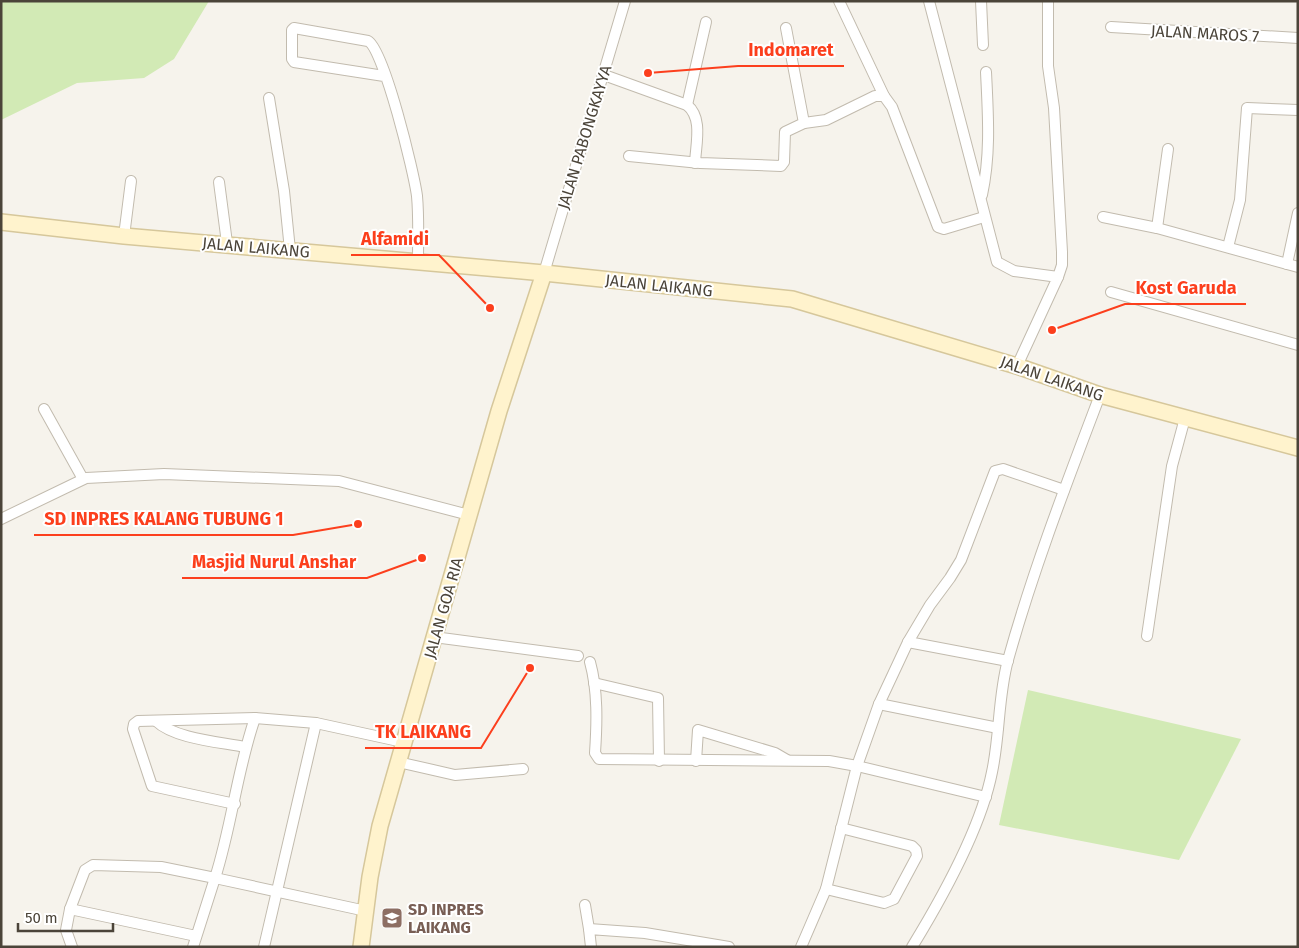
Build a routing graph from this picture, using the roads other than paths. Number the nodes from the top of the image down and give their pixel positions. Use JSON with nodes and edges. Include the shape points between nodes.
{"nodes":[{"id":1,"x":625,"y":1,"type":"edge"},
{"id":2,"x":839,"y":1,"type":"edge"},
{"id":3,"x":928,"y":1,"type":"edge"},
{"id":4,"x":981,"y":1,"type":"edge"},
{"id":5,"x":1048,"y":1,"type":"edge"},
{"id":6,"x":706,"y":22,"type":"dead end"},
{"id":7,"x":1111,"y":27,"type":"dead end"},
{"id":8,"x":786,"y":28,"type":"dead end"},
{"id":9,"x":1298,"y":38,"type":"edge"},
{"id":10,"x":983,"y":45,"type":"dead end"},
{"id":11,"x":986,"y":72,"type":"dead end"},
{"id":12,"x":604,"y":75,"type":"junction"},
{"id":13,"x":384,"y":76,"type":"junction"},
{"id":14,"x":884,"y":96,"type":"junction"},
{"id":15,"x":269,"y":98,"type":"dead end"},
{"id":16,"x":687,"y":105,"type":"junction"},
{"id":17,"x":1298,"y":110,"type":"edge"},
{"id":18,"x":804,"y":124,"type":"junction"},
{"id":19,"x":1168,"y":149,"type":"dead end"},
{"id":20,"x":629,"y":156,"type":"dead end"},
{"id":21,"x":695,"y":163,"type":"junction"},
{"id":22,"x":131,"y":181,"type":"dead end"},
{"id":23,"x":219,"y":182,"type":"dead end"},
{"id":24,"x":981,"y":198,"type":"junction"},
{"id":25,"x":1298,"y":213,"type":"edge"},
{"id":26,"x":984,"y":217,"type":"junction"},
{"id":27,"x":1103,"y":217,"type":"dead end"},
{"id":28,"x":1,"y":222,"type":"edge"},
{"id":29,"x":1157,"y":228,"type":"junction"},
{"id":30,"x":124,"y":236,"type":"junction"},
{"id":31,"x":226,"y":244,"type":"junction"},
{"id":32,"x":1228,"y":248,"type":"junction"},
{"id":33,"x":290,"y":250,"type":"junction"},
{"id":34,"x":418,"y":261,"type":"junction"},
{"id":35,"x":1287,"y":264,"type":"junction"},
{"id":36,"x":1298,"y":266,"type":"edge"},
{"id":37,"x":544,"y":273,"type":"junction"},
{"id":38,"x":1058,"y":277,"type":"junction"},
{"id":39,"x":1111,"y":292,"type":"dead end"},
{"id":40,"x":1298,"y":345,"type":"edge"},
{"id":41,"x":1017,"y":366,"type":"junction"},
{"id":42,"x":1100,"y":395,"type":"junction"},
{"id":43,"x":44,"y":409,"type":"dead end"},
{"id":44,"x":1185,"y":418,"type":"junction"},
{"id":45,"x":1298,"y":448,"type":"edge"},
{"id":46,"x":82,"y":479,"type":"junction"},
{"id":47,"x":1064,"y":490,"type":"junction"},
{"id":48,"x":469,"y":515,"type":"junction"},
{"id":49,"x":1,"y":519,"type":"edge"},
{"id":50,"x":1147,"y":636,"type":"dead end"},
{"id":51,"x":434,"y":637,"type":"junction"},
{"id":52,"x":908,"y":642,"type":"junction"},
{"id":53,"x":578,"y":656,"type":"dead end"},
{"id":54,"x":1008,"y":661,"type":"junction"},
{"id":55,"x":590,"y":662,"type":"dead end"},
{"id":56,"x":594,"y":683,"type":"junction"},
{"id":57,"x":879,"y":704,"type":"junction"},
{"id":58,"x":255,"y":718,"type":"junction"},
{"id":59,"x":156,"y":721,"type":"junction"},
{"id":60,"x":316,"y":723,"type":"junction"},
{"id":61,"x":998,"y":728,"type":"junction"},
{"id":62,"x":404,"y":742,"type":"junction"},
{"id":63,"x":245,"y":747,"type":"junction"},
{"id":64,"x":696,"y":760,"type":"junction"},
{"id":65,"x":787,"y":760,"type":"junction"},
{"id":66,"x":659,"y":761,"type":"junction"},
{"id":67,"x":398,"y":762,"type":"junction"},
{"id":68,"x":857,"y":766,"type":"junction"},
{"id":69,"x":523,"y":769,"type":"dead end"},
{"id":70,"x":986,"y":797,"type":"junction"},
{"id":71,"x":235,"y":804,"type":"junction"},
{"id":72,"x":841,"y":828,"type":"junction"},
{"id":73,"x":215,"y":878,"type":"junction"},
{"id":74,"x":826,"y":889,"type":"junction"},
{"id":75,"x":278,"y":892,"type":"junction"},
{"id":76,"x":586,"y":905,"type":"dead end"},
{"id":77,"x":70,"y":909,"type":"junction"},
{"id":78,"x":366,"y":911,"type":"junction"},
{"id":79,"x":589,"y":929,"type":"junction"},
{"id":80,"x":196,"y":936,"type":"junction"},
{"id":81,"x":72,"y":947,"type":"edge"},
{"id":82,"x":193,"y":947,"type":"edge"},
{"id":83,"x":264,"y":947,"type":"edge"},
{"id":84,"x":361,"y":947,"type":"edge"},
{"id":85,"x":591,"y":947,"type":"edge"},
{"id":86,"x":729,"y":947,"type":"edge"},
{"id":87,"x":801,"y":947,"type":"edge"},
{"id":88,"x":912,"y":947,"type":"edge"}],
"edges":[{"from":1,"to":12,"type":"street","name":"JALAN PABONGKAYYA"},
{"from":2,"to":14,"type":"street"},
{"from":3,"to":24,"type":"street"},
{"from":4,"to":10,"type":"street"},
{"from":5,"to":38,"type":"street","via":[[1048,66],[1054,108],[1062,252]]},
{"from":6,"to":16,"type":"street"},
{"from":7,"to":9,"type":"street","name":"JALAN MAROS 7"},
{"from":8,"to":18,"type":"street"},
{"from":11,"to":24,"type":"street","via":[[990,133],[988,167]]},
{"from":12,"to":16,"type":"street"},
{"from":12,"to":37,"type":"street","name":"JALAN PABONGKAYYA"},
{"from":13,"to":13,"type":"street","via":[[374,46],[368,41],[292,30],[294,62]]},
{"from":13,"to":34,"type":"street","via":[[402,129],[415,183]]},
{"from":14,"to":18,"type":"street","via":[[875,96],[826,120]]},
{"from":14,"to":26,"type":"street","via":[[892,107],[938,227],[944,229]]},
{"from":15,"to":33,"type":"street"},
{"from":16,"to":21,"type":"street","via":[[694,111],[697,121]]},
{"from":17,"to":32,"type":"street","via":[[1247,108],[1240,200]]},
{"from":18,"to":21,"type":"street","via":[[786,132],[782,166]]},
{"from":19,"to":29,"type":"street"},
{"from":20,"to":21,"type":"street"},
{"from":22,"to":30,"type":"street"},
{"from":23,"to":31,"type":"street"},
{"from":24,"to":26,"type":"street"},
{"from":25,"to":35,"type":"street"},
{"from":26,"to":38,"type":"street","via":[[997,262],[1014,271]]},
{"from":27,"to":29,"type":"street"},
{"from":28,"to":30,"type":"main road","name":"JALAN LAIKANG"},
{"from":29,"to":32,"type":"street"},
{"from":30,"to":31,"type":"main road","name":"JALAN LAIKANG"},
{"from":31,"to":33,"type":"main road","name":"JALAN LAIKANG"},
{"from":32,"to":35,"type":"street"},
{"from":33,"to":34,"type":"main road","name":"JALAN LAIKANG"},
{"from":34,"to":37,"type":"main road","name":"JALAN LAIKANG"},
{"from":35,"to":36,"type":"street"},
{"from":37,"to":41,"type":"main road","name":"JALAN LAIKANG","via":[[792,299]]},
{"from":37,"to":48,"type":"main road","name":"JALAN GOA RIA"},
{"from":38,"to":41,"type":"street"},
{"from":39,"to":40,"type":"street"},
{"from":41,"to":42,"type":"main road","name":"JALAN LAIKANG"},
{"from":42,"to":44,"type":"main road","name":"JALAN LAIKANG"},
{"from":42,"to":47,"type":"street"},
{"from":43,"to":46,"type":"street"},
{"from":44,"to":45,"type":"main road","name":"JALAN LAIKANG"},
{"from":44,"to":50,"type":"street","via":[[1172,466]]},
{"from":46,"to":48,"type":"street","via":[[164,474],[324,479],[363,485]]},
{"from":46,"to":49,"type":"street"},
{"from":47,"to":52,"type":"street","via":[[1003,469],[995,471],[960,560]]},
{"from":47,"to":54,"type":"street"},
{"from":48,"to":51,"type":"main road","name":"JALAN GOA RIA"},
{"from":51,"to":53,"type":"street"},
{"from":51,"to":62,"type":"main road","name":"JALAN GOA RIA"},
{"from":52,"to":54,"type":"street"},
{"from":52,"to":57,"type":"street"},
{"from":54,"to":61,"type":"street"},
{"from":55,"to":56,"type":"street"},
{"from":56,"to":66,"type":"street","via":[[658,698]]},
{"from":56,"to":66,"type":"street","via":[[596,756],[600,759]]},
{"from":57,"to":61,"type":"street"},
{"from":57,"to":68,"type":"street"},
{"from":58,"to":59,"type":"street"},
{"from":58,"to":60,"type":"street"},
{"from":58,"to":63,"type":"street"},
{"from":59,"to":63,"type":"street","via":[[168,730],[184,735]]},
{"from":59,"to":71,"type":"street","via":[[138,721],[133,729],[152,786]]},
{"from":60,"to":62,"type":"street"},
{"from":60,"to":75,"type":"street"},
{"from":61,"to":70,"type":"street"},
{"from":62,"to":67,"type":"main road","name":"JALAN GOA RIA"},
{"from":63,"to":71,"type":"street"},
{"from":64,"to":65,"type":"street"},
{"from":64,"to":65,"type":"street","via":[[698,730],[775,753]]},
{"from":64,"to":66,"type":"street"},
{"from":65,"to":68,"type":"street"},
{"from":67,"to":69,"type":"street","via":[[455,775]]},
{"from":67,"to":78,"type":"main road","name":"JALAN GOA RIA","via":[[375,847]]},
{"from":68,"to":70,"type":"street"},
{"from":68,"to":72,"type":"street"},
{"from":70,"to":88,"type":"street","via":[[965,847]]},
{"from":71,"to":73,"type":"street"},
{"from":72,"to":74,"type":"street"},
{"from":72,"to":74,"type":"street","via":[[912,846],[917,856],[894,899],[889,902]]},
{"from":73,"to":75,"type":"street"},
{"from":73,"to":77,"type":"street","via":[[161,866],[93,865],[85,870]]},
{"from":73,"to":80,"type":"street"},
{"from":74,"to":87,"type":"street"},
{"from":75,"to":78,"type":"street"},
{"from":75,"to":83,"type":"street"},
{"from":76,"to":79,"type":"street"},
{"from":77,"to":80,"type":"street"},
{"from":77,"to":81,"type":"street","via":[[66,930]]},
{"from":78,"to":84,"type":"main road","name":"JALAN GOA RIA"},
{"from":79,"to":85,"type":"street"},
{"from":79,"to":86,"type":"street","via":[[645,933]]},
{"from":80,"to":82,"type":"street"}]}
